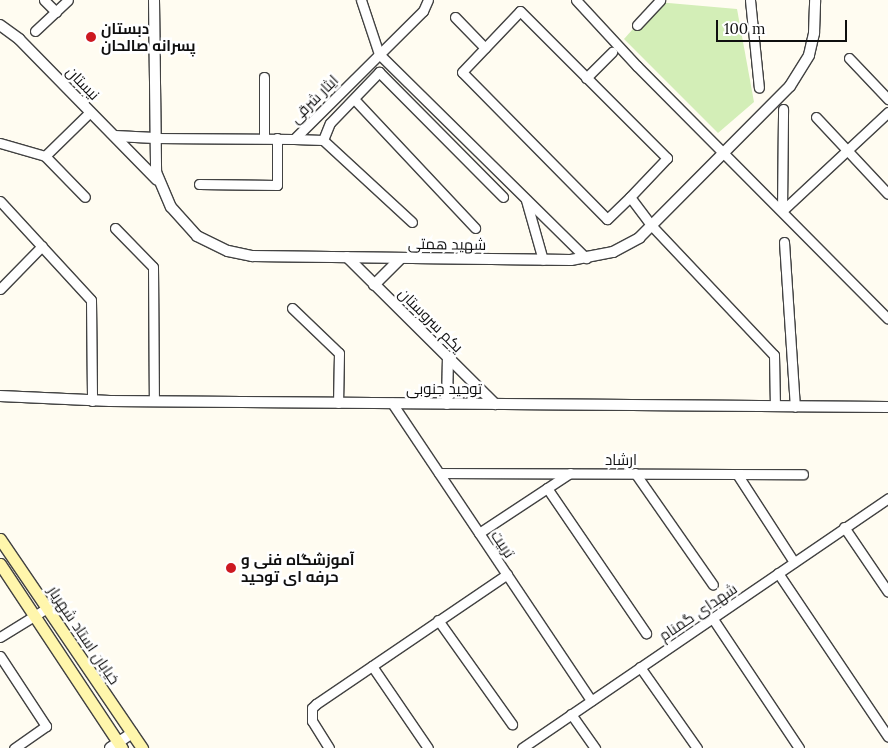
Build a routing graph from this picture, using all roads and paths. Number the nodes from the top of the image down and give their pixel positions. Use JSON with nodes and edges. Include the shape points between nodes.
{"nodes":[{"id":1,"x":44,"y":0,"type":"edge"},
{"id":2,"x":68,"y":0,"type":"edge"},
{"id":3,"x":154,"y":0,"type":"edge"},
{"id":4,"x":361,"y":0,"type":"edge"},
{"id":5,"x":428,"y":0,"type":"edge"},
{"id":6,"x":576,"y":0,"type":"edge"},
{"id":7,"x":660,"y":0,"type":"edge"},
{"id":8,"x":750,"y":0,"type":"edge"},
{"id":9,"x":815,"y":0,"type":"edge"},
{"id":10,"x":56,"y":12,"type":"junction"},
{"id":11,"x":455,"y":17,"type":"dead end"},
{"id":12,"x":0,"y":25,"type":"edge"},
{"id":13,"x":636,"y":25,"type":"dead end"},
{"id":14,"x":35,"y":31,"type":"dead end"},
{"id":15,"x":485,"y":48,"type":"junction"},
{"id":16,"x":612,"y":52,"type":"dead end"},
{"id":17,"x":379,"y":54,"type":"junction"},
{"id":18,"x":849,"y":58,"type":"dead end"},
{"id":19,"x":264,"y":77,"type":"dead end"},
{"id":20,"x":586,"y":78,"type":"junction"},
{"id":21,"x":759,"y":88,"type":"dead end"},
{"id":22,"x":354,"y":99,"type":"junction"},
{"id":23,"x":888,"y":99,"type":"edge"},
{"id":24,"x":783,"y":109,"type":"dead end"},
{"id":25,"x":90,"y":112,"type":"junction"},
{"id":26,"x":888,"y":112,"type":"edge"},
{"id":27,"x":816,"y":117,"type":"dead end"},
{"id":28,"x":115,"y":136,"type":"junction"},
{"id":29,"x":155,"y":138,"type":"junction"},
{"id":30,"x":264,"y":138,"type":"junction"},
{"id":31,"x":277,"y":138,"type":"junction"},
{"id":32,"x":294,"y":138,"type":"junction"},
{"id":33,"x":323,"y":140,"type":"junction"},
{"id":34,"x":0,"y":143,"type":"edge"},
{"id":35,"x":847,"y":150,"type":"junction"},
{"id":36,"x":724,"y":152,"type":"junction"},
{"id":37,"x":45,"y":156,"type":"junction"},
{"id":38,"x":158,"y":181,"type":"junction"},
{"id":39,"x":199,"y":184,"type":"dead end"},
{"id":40,"x":888,"y":194,"type":"edge"},
{"id":41,"x":85,"y":197,"type":"dead end"},
{"id":42,"x":504,"y":197,"type":"dead end"},
{"id":43,"x":630,"y":197,"type":"junction"},
{"id":44,"x":525,"y":198,"type":"junction"},
{"id":45,"x":0,"y":201,"type":"edge"},
{"id":46,"x":782,"y":211,"type":"junction"},
{"id":47,"x":412,"y":222,"type":"dead end"},
{"id":48,"x":651,"y":225,"type":"junction"},
{"id":49,"x":115,"y":228,"type":"dead end"},
{"id":50,"x":474,"y":228,"type":"dead end"},
{"id":51,"x":784,"y":242,"type":"dead end"},
{"id":52,"x":42,"y":246,"type":"junction"},
{"id":53,"x":347,"y":257,"type":"junction"},
{"id":54,"x":401,"y":258,"type":"junction"},
{"id":55,"x":586,"y":258,"type":"junction"},
{"id":56,"x":543,"y":260,"type":"junction"},
{"id":57,"x":374,"y":285,"type":"junction"},
{"id":58,"x":0,"y":289,"type":"edge"},
{"id":59,"x":292,"y":308,"type":"dead end"},
{"id":60,"x":888,"y":319,"type":"edge"},
{"id":61,"x":448,"y":358,"type":"junction"},
{"id":62,"x":0,"y":396,"type":"edge"},
{"id":63,"x":92,"y":401,"type":"junction"},
{"id":64,"x":154,"y":401,"type":"junction"},
{"id":65,"x":338,"y":403,"type":"junction"},
{"id":66,"x":392,"y":404,"type":"junction"},
{"id":67,"x":447,"y":404,"type":"junction"},
{"id":68,"x":494,"y":404,"type":"junction"},
{"id":69,"x":776,"y":406,"type":"junction"},
{"id":70,"x":795,"y":406,"type":"junction"},
{"id":71,"x":888,"y":407,"type":"edge"},
{"id":72,"x":438,"y":473,"type":"junction"},
{"id":73,"x":570,"y":473,"type":"junction"},
{"id":74,"x":636,"y":474,"type":"junction"},
{"id":75,"x":737,"y":474,"type":"junction"},
{"id":76,"x":803,"y":474,"type":"dead end"},
{"id":77,"x":547,"y":488,"type":"junction"},
{"id":78,"x":888,"y":498,"type":"edge"},
{"id":79,"x":844,"y":527,"type":"junction"},
{"id":80,"x":479,"y":533,"type":"junction"},
{"id":81,"x":0,"y":539,"type":"edge"},
{"id":82,"x":794,"y":562,"type":"junction"},
{"id":83,"x":0,"y":564,"type":"edge"},
{"id":84,"x":778,"y":573,"type":"junction"},
{"id":85,"x":507,"y":574,"type":"junction"},
{"id":86,"x":713,"y":585,"type":"dead end"},
{"id":87,"x":888,"y":592,"type":"edge"},
{"id":88,"x":37,"y":594,"type":"junction"},
{"id":89,"x":21,"y":598,"type":"junction"},
{"id":90,"x":46,"y":608,"type":"junction"},
{"id":91,"x":34,"y":616,"type":"junction"},
{"id":92,"x":713,"y":619,"type":"junction"},
{"id":93,"x":438,"y":620,"type":"junction"},
{"id":94,"x":58,"y":623,"type":"junction"},
{"id":95,"x":45,"y":631,"type":"junction"},
{"id":96,"x":646,"y":633,"type":"dead end"},
{"id":97,"x":0,"y":637,"type":"edge"},
{"id":98,"x":0,"y":656,"type":"edge"},
{"id":99,"x":372,"y":666,"type":"junction"},
{"id":100,"x":640,"y":667,"type":"junction"},
{"id":101,"x":591,"y":700,"type":"junction"},
{"id":102,"x":571,"y":714,"type":"junction"},
{"id":103,"x":512,"y":724,"type":"dead end"},
{"id":104,"x":888,"y":737,"type":"edge"},
{"id":105,"x":136,"y":743,"type":"edge"},
{"id":106,"x":116,"y":746,"type":"edge"},
{"id":107,"x":14,"y":748,"type":"edge"},
{"id":108,"x":328,"y":748,"type":"edge"},
{"id":109,"x":428,"y":748,"type":"edge"},
{"id":110,"x":522,"y":748,"type":"edge"},
{"id":111,"x":595,"y":748,"type":"edge"},
{"id":112,"x":697,"y":748,"type":"edge"},
{"id":113,"x":799,"y":748,"type":"edge"}],
"edges":[{"from":1,"to":10,"type":"street"},
{"from":2,"to":10,"type":"street"},
{"from":3,"to":29,"type":"street","name":"شهید همتی"},
{"from":4,"to":17,"type":"street"},
{"from":5,"to":17,"type":"street","name":"ایثار شرقی","via":[[423,11]]},
{"from":6,"to":36,"type":"street"},
{"from":7,"to":13,"type":"street"},
{"from":8,"to":21,"type":"street"},
{"from":9,"to":36,"type":"street","name":"شهید همتی","via":[[814,33],[799,75]]},
{"from":10,"to":14,"type":"street"},
{"from":11,"to":15,"type":"street"},
{"from":12,"to":25,"type":"street","name":"نيستان","via":[[19,39]]},
{"from":15,"to":20,"type":"street","via":[[520,11]]},
{"from":15,"to":43,"type":"street","via":[[462,72],[607,219]]},
{"from":16,"to":20,"type":"street"},
{"from":17,"to":32,"type":"street","name":"ایثار شرقی"},
{"from":17,"to":44,"type":"street"},
{"from":18,"to":23,"type":"street"},
{"from":19,"to":30,"type":"street"},
{"from":20,"to":43,"type":"street","via":[[667,158]]},
{"from":22,"to":33,"type":"street","via":[[330,123]]},
{"from":22,"to":42,"type":"street","via":[[379,72]]},
{"from":22,"to":50,"type":"street"},
{"from":24,"to":46,"type":"street"},
{"from":25,"to":28,"type":"street","name":"نيستان"},
{"from":25,"to":37,"type":"street"},
{"from":26,"to":35,"type":"street"},
{"from":27,"to":35,"type":"street"},
{"from":28,"to":29,"type":"street"},
{"from":28,"to":38,"type":"street","name":"نيستان"},
{"from":29,"to":30,"type":"street","name":"ایثار شرقی"},
{"from":29,"to":38,"type":"street","name":"شهید همتی"},
{"from":30,"to":31,"type":"street","name":"ایثار شرقی"},
{"from":31,"to":32,"type":"street","name":"ایثار شرقی"},
{"from":31,"to":39,"type":"street","via":[[276,185]]},
{"from":32,"to":33,"type":"street"},
{"from":33,"to":47,"type":"street"},
{"from":34,"to":37,"type":"street"},
{"from":35,"to":40,"type":"street"},
{"from":35,"to":46,"type":"street"},
{"from":36,"to":46,"type":"street"},
{"from":36,"to":48,"type":"street","name":"شهید همتی"},
{"from":37,"to":41,"type":"street"},
{"from":38,"to":53,"type":"street","name":"شهید همتی","via":[[179,218],[197,236],[216,247],[252,256]]},
{"from":43,"to":48,"type":"street"},
{"from":44,"to":55,"type":"street"},
{"from":44,"to":56,"type":"street"},
{"from":45,"to":52,"type":"street"},
{"from":46,"to":60,"type":"street"},
{"from":48,"to":55,"type":"street","name":"شهید همتی","via":[[626,246]]},
{"from":48,"to":69,"type":"street","via":[[774,355]]},
{"from":49,"to":64,"type":"street","via":[[153,268]]},
{"from":51,"to":70,"type":"street"},
{"from":52,"to":58,"type":"street"},
{"from":52,"to":63,"type":"street","via":[[91,300]]},
{"from":53,"to":54,"type":"street","name":"شهید همتی"},
{"from":53,"to":57,"type":"street","name":"یکم سروستان"},
{"from":54,"to":56,"type":"street","name":"شهید همتی"},
{"from":54,"to":57,"type":"street"},
{"from":55,"to":56,"type":"street","name":"شهید همتی"},
{"from":57,"to":61,"type":"street","name":"یکم سروستان"},
{"from":59,"to":65,"type":"street","via":[[339,353]]},
{"from":61,"to":67,"type":"street"},
{"from":61,"to":68,"type":"street","name":"یکم سروستان"},
{"from":62,"to":63,"type":"street","name":"توحید جنوبی"},
{"from":63,"to":64,"type":"street","name":"توحید جنوبی"},
{"from":64,"to":65,"type":"street","name":"توحید جنوبی"},
{"from":65,"to":66,"type":"street","name":"توحید جنوبی"},
{"from":66,"to":67,"type":"street","name":"توحید جنوبی"},
{"from":66,"to":72,"type":"street","name":"تربیت"},
{"from":67,"to":68,"type":"street","name":"توحید جنوبی"},
{"from":68,"to":69,"type":"street","name":"توحید جنوبی"},
{"from":69,"to":70,"type":"street","name":"توحید جنوبی"},
{"from":70,"to":71,"type":"street","name":"توحید جنوبی"},
{"from":72,"to":73,"type":"street","name":"ارشاد"},
{"from":72,"to":80,"type":"street","name":"تربیت"},
{"from":73,"to":74,"type":"street","name":"ارشاد"},
{"from":73,"to":77,"type":"street"},
{"from":74,"to":75,"type":"street","name":"ارشاد"},
{"from":74,"to":86,"type":"street"},
{"from":75,"to":76,"type":"street","name":"ارشاد"},
{"from":75,"to":82,"type":"street"},
{"from":77,"to":80,"type":"street"},
{"from":77,"to":96,"type":"street"},
{"from":78,"to":79,"type":"street","name":"شهدای گمنام"},
{"from":79,"to":82,"type":"street","name":"شهدای گمنام"},
{"from":79,"to":87,"type":"street"},
{"from":80,"to":85,"type":"street","name":"تربیت"},
{"from":81,"to":88,"type":"main road","name":"خیابان استاد شهریار"},
{"from":82,"to":84,"type":"street","name":"شهدای گمنام"},
{"from":83,"to":89,"type":"main road","name":"خیابان استاد شهریار"},
{"from":84,"to":92,"type":"street","name":"شهدای گمنام"},
{"from":84,"to":104,"type":"street"},
{"from":85,"to":93,"type":"street"},
{"from":85,"to":101,"type":"street","name":"تربیت"},
{"from":88,"to":89,"type":"main road","via":[[38,600],[32,605]]},
{"from":88,"to":90,"type":"main road","name":"خیابان استاد شهریار"},
{"from":89,"to":91,"type":"main road","name":"خیابان استاد شهریار"},
{"from":90,"to":91,"type":"street"},
{"from":90,"to":94,"type":"main road","name":"خیابان استاد شهریار"},
{"from":91,"to":95,"type":"main road","name":"خیابان استاد شهریار"},
{"from":91,"to":97,"type":"street"},
{"from":92,"to":100,"type":"street","name":"شهدای گمنام"},
{"from":92,"to":113,"type":"street"},
{"from":93,"to":99,"type":"street"},
{"from":93,"to":103,"type":"street"},
{"from":94,"to":95,"type":"main road","via":[[49,619],[45,623]]},
{"from":94,"to":105,"type":"main road","name":"خیابان استاد شهریار"},
{"from":95,"to":106,"type":"main road","name":"خیابان استاد شهریار"},
{"from":98,"to":107,"type":"street","via":[[46,726]]},
{"from":99,"to":108,"type":"street","via":[[312,708],[312,720]]},
{"from":99,"to":109,"type":"street"},
{"from":100,"to":101,"type":"street","name":"شهدای گمنام"},
{"from":100,"to":112,"type":"street"},
{"from":101,"to":102,"type":"street","name":"شهدای گمنام"},
{"from":102,"to":110,"type":"street","name":"شهدای گمنام"},
{"from":102,"to":111,"type":"street"},
{"from":105,"to":106,"type":"street"}]}
